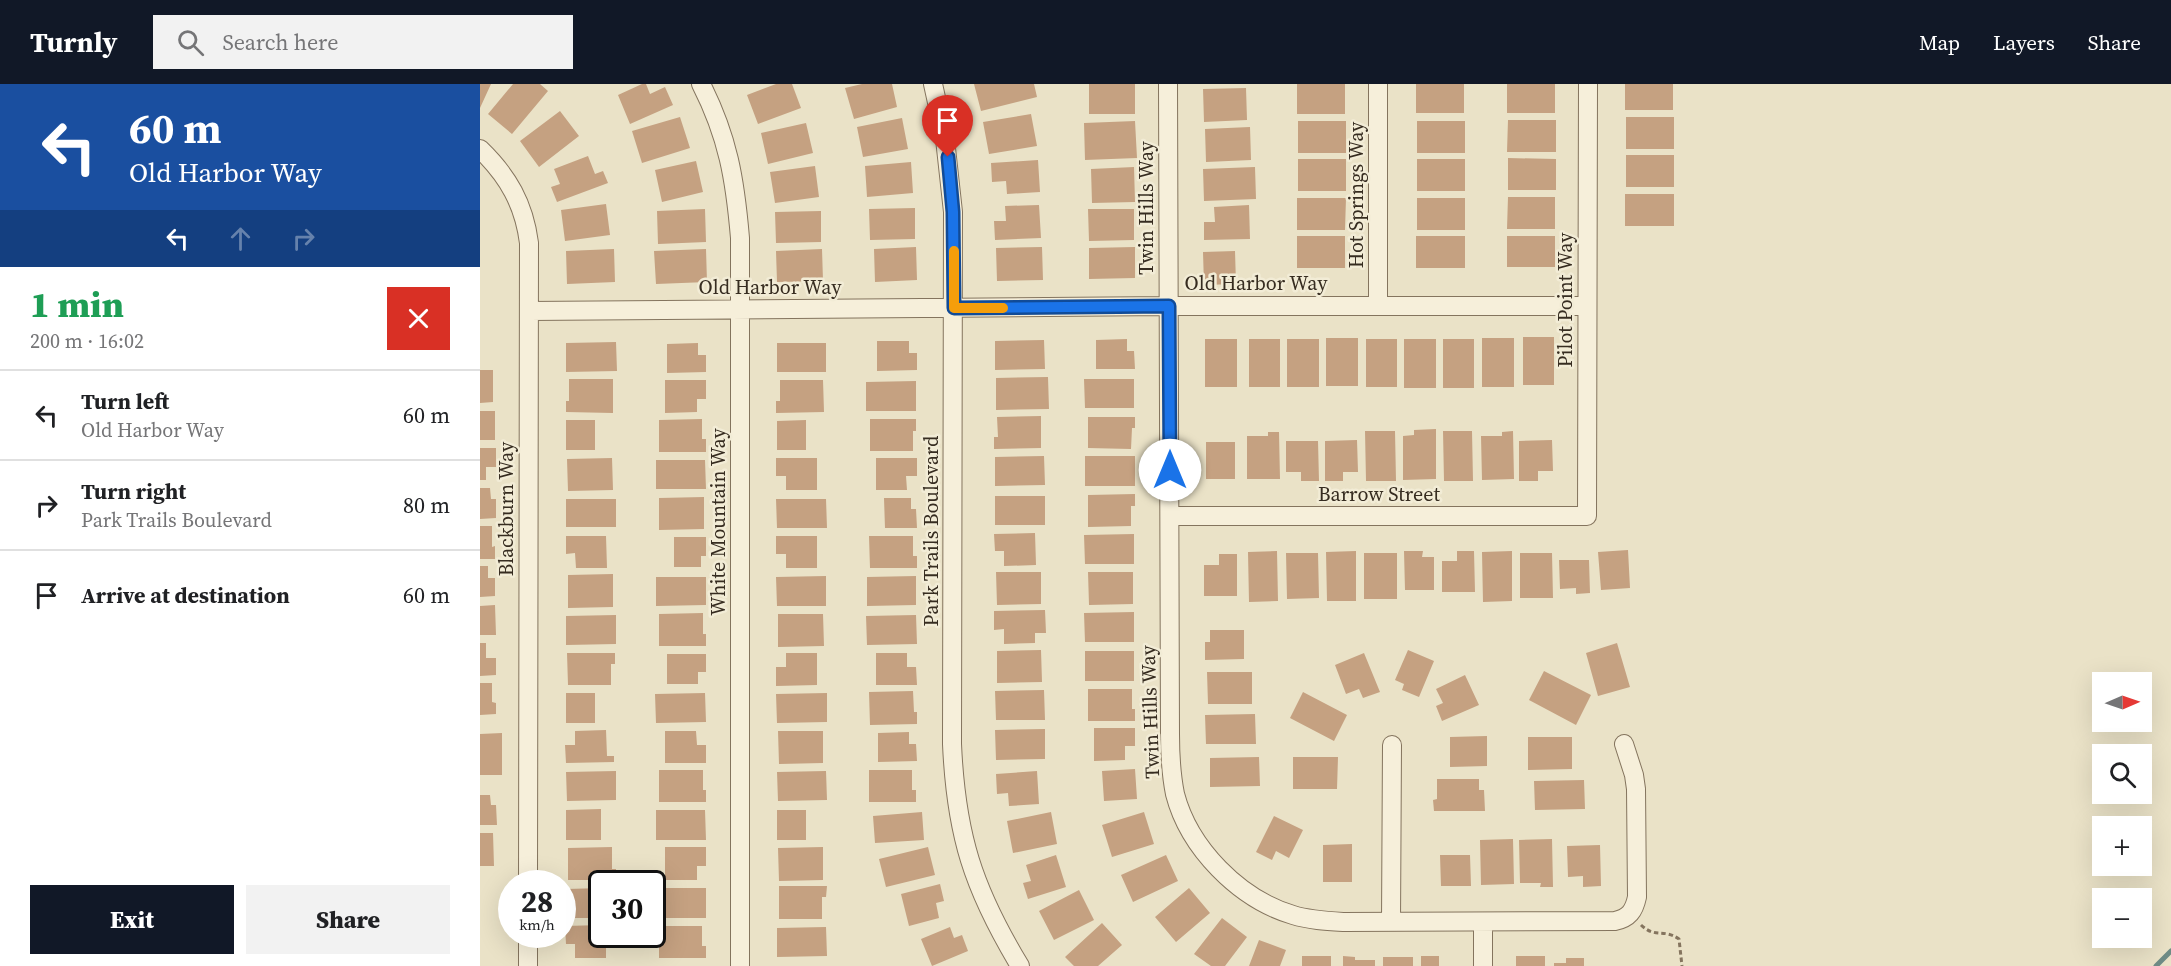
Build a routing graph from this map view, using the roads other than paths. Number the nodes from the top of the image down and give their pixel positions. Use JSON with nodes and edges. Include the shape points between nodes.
{"nodes":[{"id":1,"x":701,"y":84,"type":"edge"},
{"id":2,"x":933,"y":84,"type":"edge"},
{"id":3,"x":1168,"y":84,"type":"edge"},
{"id":4,"x":1378,"y":84,"type":"edge"},
{"id":5,"x":1588,"y":84,"type":"edge"},
{"id":6,"x":480,"y":149,"type":"edge"},
{"id":7,"x":1378,"y":305,"type":"junction"},
{"id":8,"x":1169,"y":306,"type":"junction"},
{"id":9,"x":1587,"y":306,"type":"junction"},
{"id":10,"x":954,"y":308,"type":"junction"},
{"id":11,"x":741,"y":309,"type":"junction"},
{"id":12,"x":529,"y":311,"type":"junction"},
{"id":13,"x":1170,"y":516,"type":"junction"},
{"id":14,"x":1587,"y":516,"type":"joint"},
{"id":15,"x":1624,"y":744,"type":"dead end"},
{"id":16,"x":1392,"y":745,"type":"dead end"},
{"id":17,"x":528,"y":870,"type":"edge"},
{"id":18,"x":1391,"y":922,"type":"junction"},
{"id":19,"x":1483,"y":922,"type":"junction"},
{"id":20,"x":528,"y":948,"type":"edge"},
{"id":21,"x":528,"y":966,"type":"edge"},
{"id":22,"x":740,"y":966,"type":"edge"},
{"id":23,"x":1020,"y":966,"type":"edge"},
{"id":24,"x":1483,"y":966,"type":"edge"}],
"edges":[{"from":1,"to":11,"type":"street","name":"White Mountain Way","via":[[719,122],[732,169],[740,238]]},
{"from":2,"to":10,"type":"street","name":"Park Trails Boulevard","via":[[951,175]]},
{"from":3,"to":8,"type":"street","name":"Twin Hills Way"},
{"from":4,"to":7,"type":"street","name":"Hot Springs Way"},
{"from":5,"to":9,"type":"street","name":"Pilot Point Way"},
{"from":6,"to":12,"type":"street","name":"Blackburn Way","via":[[504,175],[521,207],[529,243]]},
{"from":7,"to":8,"type":"street","name":"Old Harbor Way"},
{"from":7,"to":9,"type":"street","name":"Old Harbor Way"},
{"from":8,"to":10,"type":"street","name":"Old Harbor Way"},
{"from":8,"to":13,"type":"street","name":"Twin Hills Way"},
{"from":9,"to":14,"type":"street","name":"Pilot Point Way"},
{"from":10,"to":11,"type":"street","name":"Old Harbor Way"},
{"from":10,"to":23,"type":"street","name":"Park Trails Boulevard","via":[[955,794],[976,880]]},
{"from":11,"to":12,"type":"street","name":"Old Harbor Way"},
{"from":11,"to":22,"type":"street","name":"White Mountain Way"},
{"from":12,"to":17,"type":"street","name":"Blackburn Way"},
{"from":13,"to":14,"type":"street","name":"Barrow Street"},
{"from":13,"to":18,"type":"street","name":"Twin Hills Way","via":[[1170,755],[1176,796],[1193,835],[1229,878],[1276,908],[1325,921]]},
{"from":15,"to":19,"type":"street","name":"Twin Hills Way","via":[[1636,789],[1637,897],[1630,915],[1615,921]]},
{"from":16,"to":18,"type":"street"},
{"from":18,"to":19,"type":"street","name":"Twin Hills Way"},
{"from":19,"to":24,"type":"street"},
{"from":20,"to":21,"type":"street"}]}
